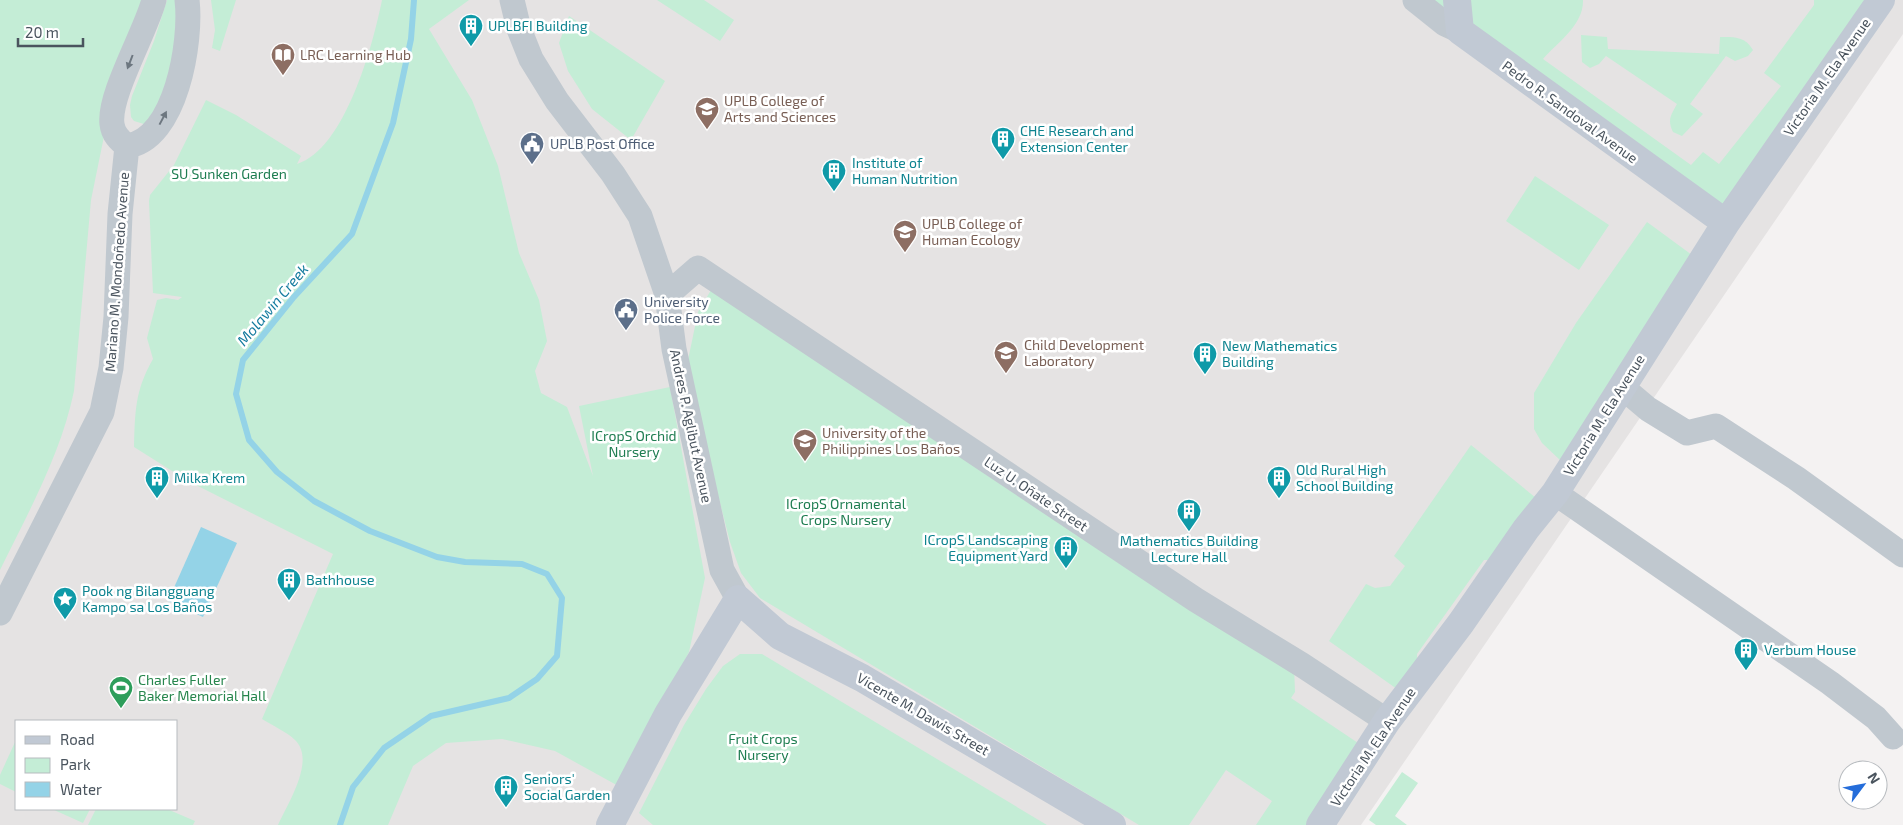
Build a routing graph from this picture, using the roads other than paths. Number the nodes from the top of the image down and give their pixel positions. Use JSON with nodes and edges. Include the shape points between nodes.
{"nodes":[{"id":1,"x":154,"y":0,"type":"edge"},
{"id":2,"x":187,"y":0,"type":"edge"},
{"id":3,"x":512,"y":0,"type":"edge"},
{"id":4,"x":1415,"y":0,"type":"edge"},
{"id":5,"x":1457,"y":0,"type":"edge"},
{"id":6,"x":1881,"y":0,"type":"edge"},
{"id":7,"x":1460,"y":32,"type":"junction"},
{"id":8,"x":127,"y":146,"type":"junction"},
{"id":9,"x":1726,"y":223,"type":"junction"},
{"id":10,"x":667,"y":295,"type":"junction"},
{"id":11,"x":1622,"y":387,"type":"junction"},
{"id":12,"x":1555,"y":493,"type":"junction"},
{"id":13,"x":1903,"y":555,"type":"edge"},
{"id":14,"x":738,"y":599,"type":"junction"},
{"id":15,"x":0,"y":613,"type":"edge"},
{"id":16,"x":1387,"y":721,"type":"junction"},
{"id":17,"x":1893,"y":737,"type":"dead end"},
{"id":18,"x":610,"y":825,"type":"edge"},
{"id":19,"x":1112,"y":825,"type":"edge"},
{"id":20,"x":1320,"y":825,"type":"edge"}],
"edges":[{"from":1,"to":8,"type":"street","one_way":true,"via":[[115,100],[112,124],[118,139]]},
{"from":8,"to":2,"type":"street","one_way":true,"via":[[139,144],[150,137],[162,120],[180,80],[188,25]]},
{"from":3,"to":10,"type":"street","name":"Andres P. Aglibut Avenue","via":[[531,59],[557,101],[613,174],[640,216]]},
{"from":4,"to":7,"type":"street","name":"Pedro R. Sandoval Avenue"},
{"from":5,"to":7,"type":"street"},
{"from":6,"to":9,"type":"street","name":"Victoria M. Ela Avenue"},
{"from":7,"to":9,"type":"street","name":"Pedro R. Sandoval Avenue"},
{"from":8,"to":15,"type":"street","name":"Mariano M. Mondoñedo Avenue","via":[[120,214],[116,317],[102,412]]},
{"from":9,"to":11,"type":"street","name":"Victoria M. Ela Avenue"},
{"from":10,"to":14,"type":"street","name":"Andres P. Aglibut Avenue","via":[[674,349],[722,570]]},
{"from":10,"to":16,"type":"street","name":"Luz U. Oñate Street","via":[[698,268],[1196,600]]},
{"from":11,"to":12,"type":"street","name":"Victoria M. Ela Avenue"},
{"from":11,"to":13,"type":"street","via":[[1648,409],[1687,433],[1716,426],[1796,478]]},
{"from":12,"to":16,"type":"street","name":"Victoria M. Ela Avenue"},
{"from":12,"to":17,"type":"street","via":[[1830,683],[1876,718]]},
{"from":14,"to":18,"type":"street","via":[[668,714]]},
{"from":14,"to":19,"type":"street","name":"Vicente M. Dawis Street","via":[[780,636],[862,678]]},
{"from":16,"to":20,"type":"street","name":"Victoria M. Ela Avenue"}]}
